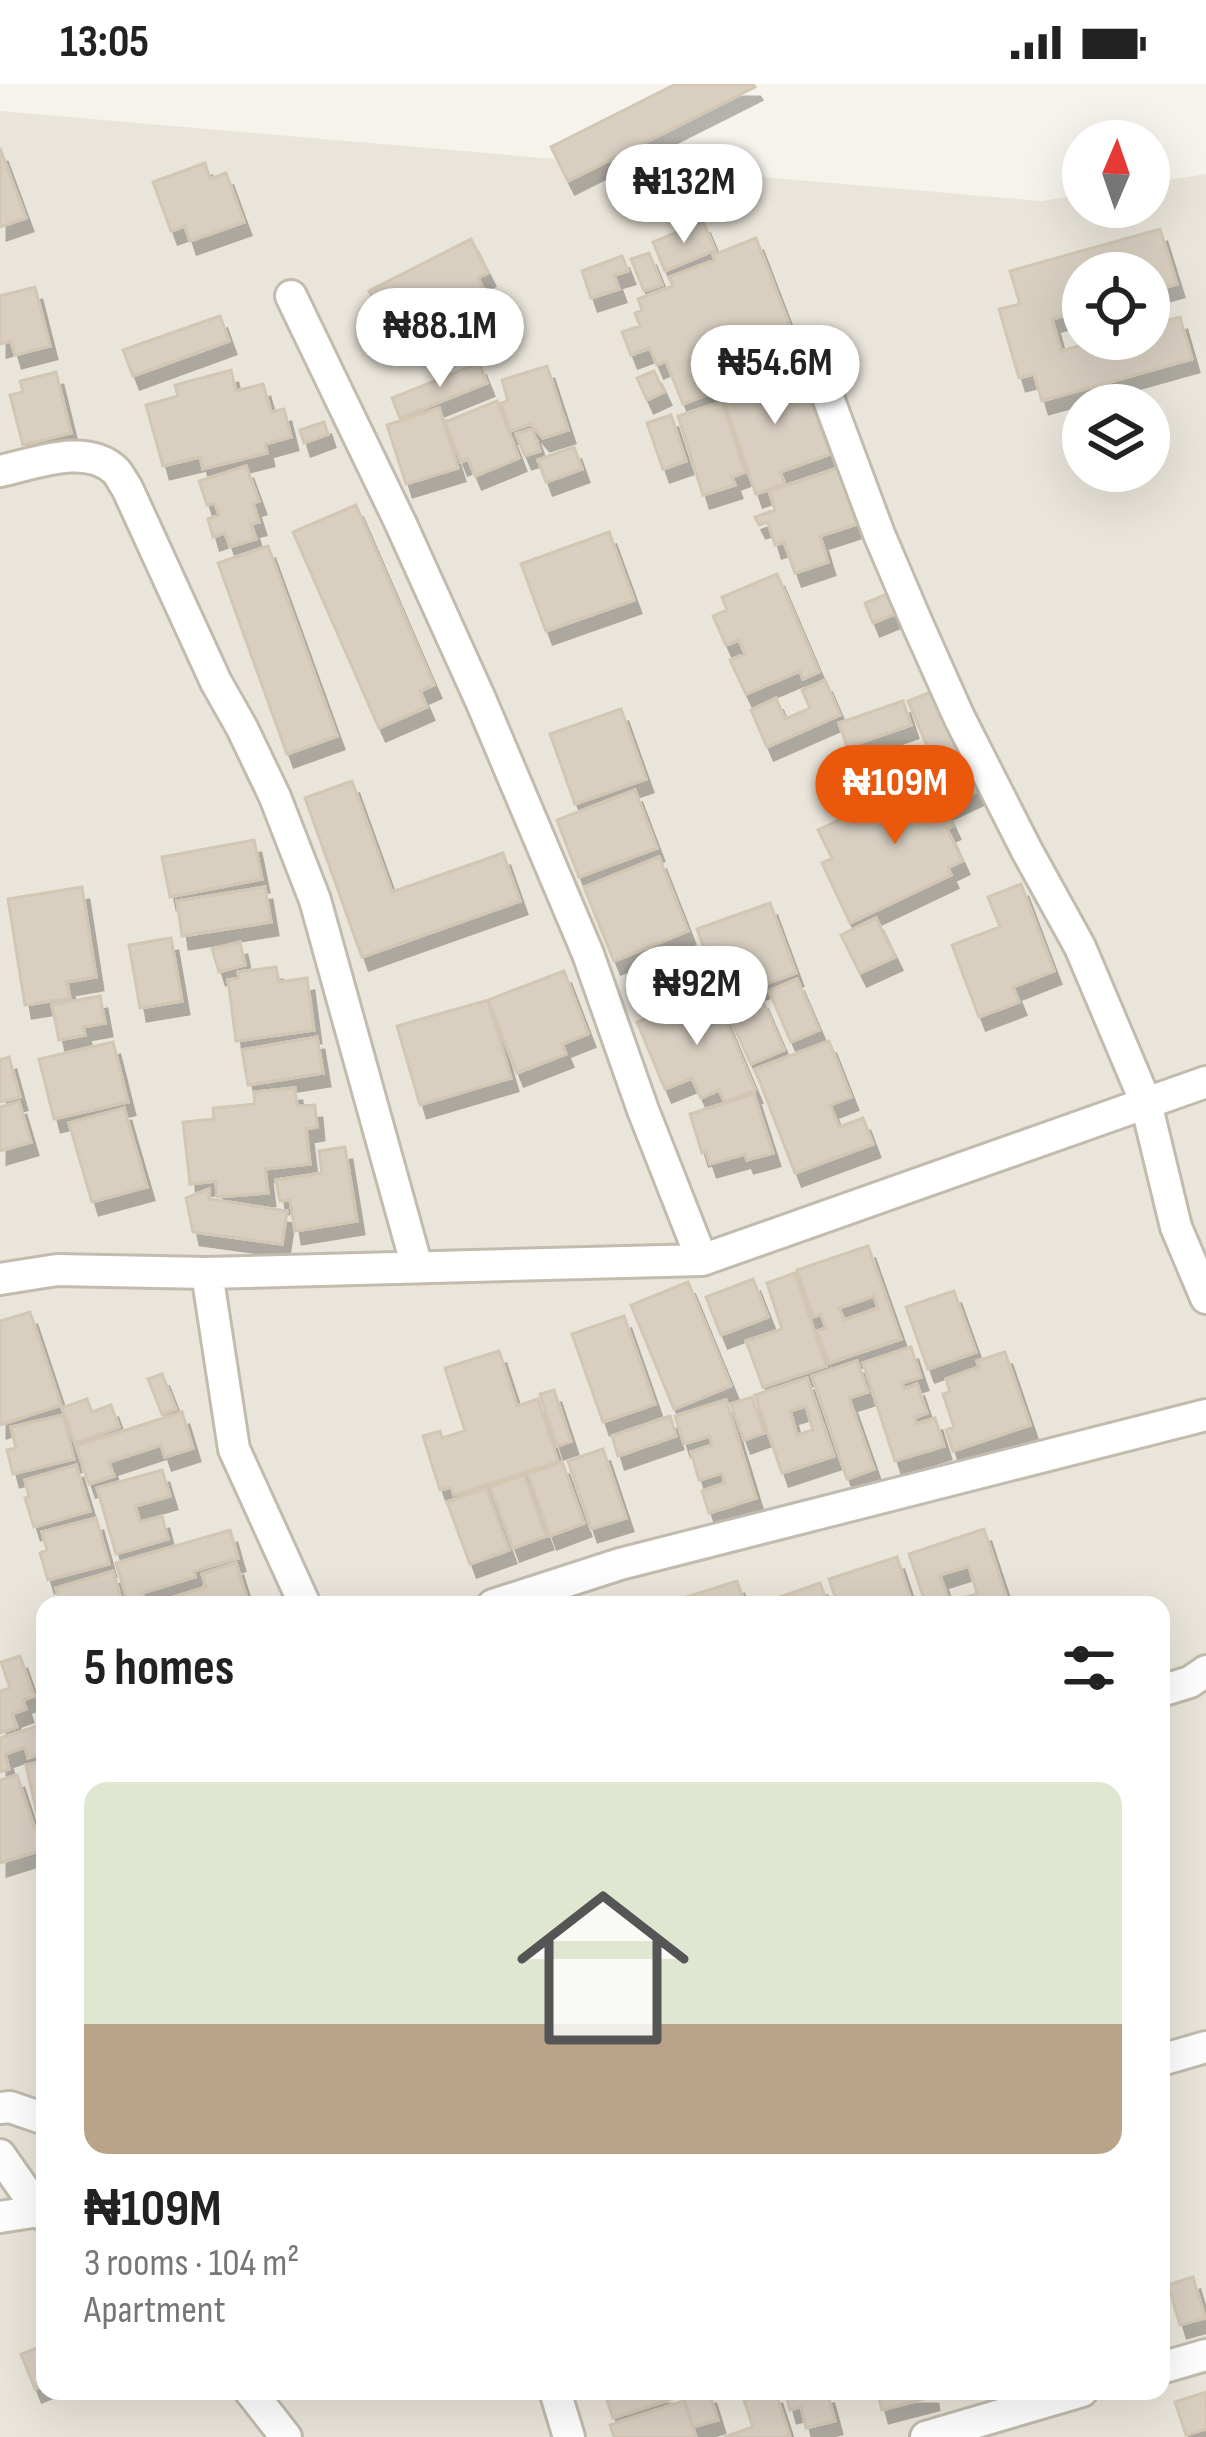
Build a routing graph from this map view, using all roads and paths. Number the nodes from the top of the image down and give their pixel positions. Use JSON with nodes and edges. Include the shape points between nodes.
{"nodes":[{"id":1,"x":290,"y":296,"type":"dead end"},
{"id":2,"x":814,"y":372,"type":"dead end"},
{"id":3,"x":0,"y":471,"type":"edge"},
{"id":4,"x":1206,"y":1082,"type":"edge"},
{"id":5,"x":1146,"y":1103,"type":"junction"},
{"id":6,"x":702,"y":1260,"type":"junction"},
{"id":7,"x":417,"y":1267,"type":"junction"},
{"id":8,"x":207,"y":1273,"type":"junction"},
{"id":9,"x":0,"y":1280,"type":"edge"},
{"id":10,"x":1206,"y":1298,"type":"edge"},
{"id":11,"x":1206,"y":1414,"type":"edge"},
{"id":12,"x":301,"y":1596,"type":"edge"},
{"id":13,"x":522,"y":1596,"type":"edge"},
{"id":14,"x":1206,"y":1671,"type":"edge"},
{"id":15,"x":1170,"y":1688,"type":"edge"},
{"id":16,"x":1206,"y":2047,"type":"edge"},
{"id":17,"x":1170,"y":2057,"type":"edge"},
{"id":18,"x":0,"y":2108,"type":"edge"},
{"id":19,"x":36,"y":2116,"type":"edge"},
{"id":20,"x":0,"y":2155,"type":"edge"},
{"id":21,"x":36,"y":2206,"type":"edge"},
{"id":22,"x":36,"y":2214,"type":"edge"},
{"id":23,"x":0,"y":2217,"type":"edge"},
{"id":24,"x":1206,"y":2355,"type":"edge"},
{"id":25,"x":1170,"y":2365,"type":"edge"},
{"id":26,"x":257,"y":2400,"type":"edge"},
{"id":27,"x":558,"y":2400,"type":"edge"},
{"id":28,"x":1051,"y":2400,"type":"edge"},
{"id":29,"x":286,"y":2437,"type":"edge"},
{"id":30,"x":569,"y":2437,"type":"edge"},
{"id":31,"x":926,"y":2437,"type":"edge"}],
"edges":[{"from":1,"to":6,"type":"street","via":[[490,722],[588,953]]},
{"from":2,"to":5,"type":"street","via":[[959,717],[1081,947]]},
{"from":3,"to":7,"type":"street","via":[[85,457],[115,469],[127,488],[275,797],[315,900]]},
{"from":4,"to":5,"type":"street"},
{"from":5,"to":6,"type":"street"},
{"from":5,"to":10,"type":"street","via":[[1176,1227]]},
{"from":6,"to":7,"type":"street"},
{"from":7,"to":8,"type":"street"},
{"from":8,"to":9,"type":"street","via":[[57,1270]]},
{"from":8,"to":12,"type":"street","via":[[234,1450]]},
{"from":11,"to":13,"type":"street"},
{"from":14,"to":15,"type":"street"},
{"from":16,"to":17,"type":"street"},
{"from":18,"to":19,"type":"street"},
{"from":20,"to":21,"type":"street"},
{"from":22,"to":23,"type":"street"},
{"from":24,"to":25,"type":"street"},
{"from":26,"to":29,"type":"street"},
{"from":27,"to":30,"type":"street"},
{"from":28,"to":31,"type":"street"}]}
